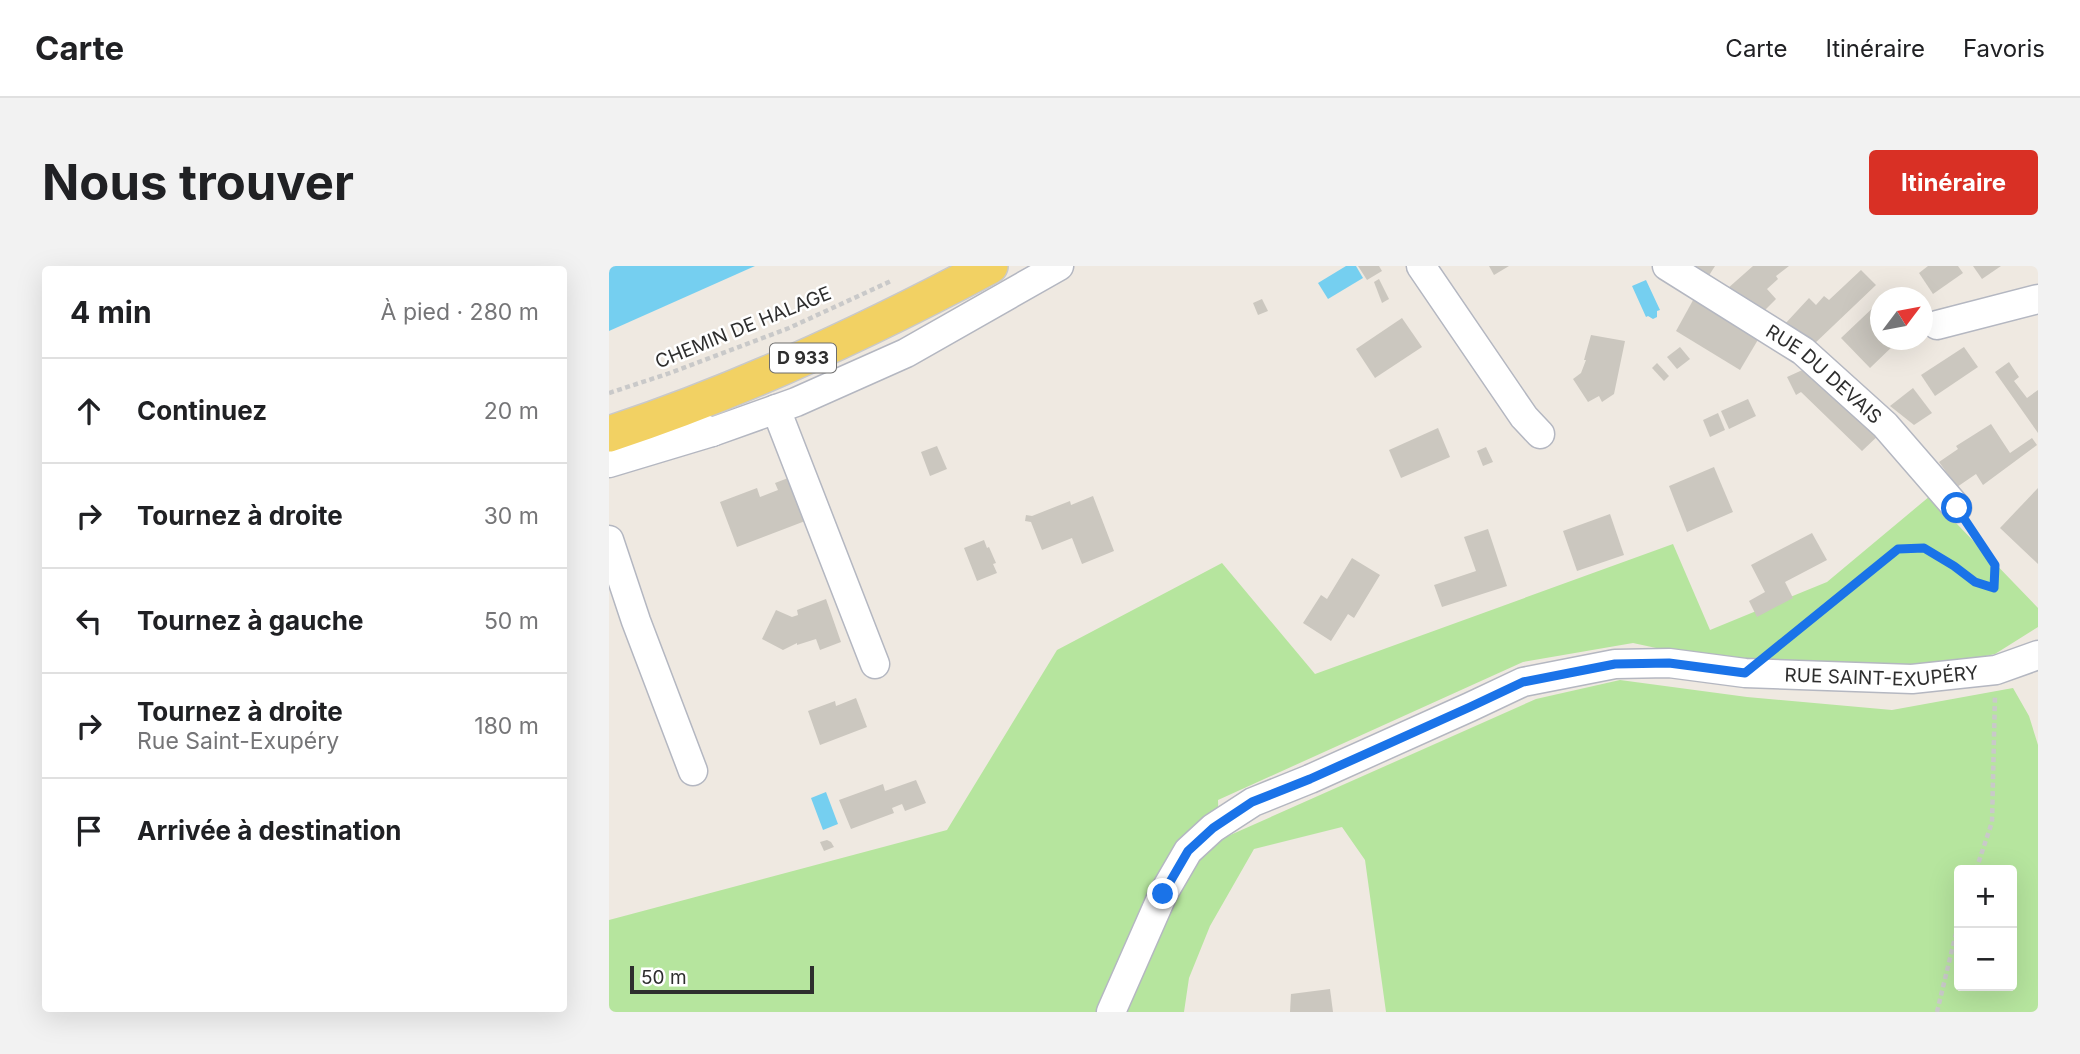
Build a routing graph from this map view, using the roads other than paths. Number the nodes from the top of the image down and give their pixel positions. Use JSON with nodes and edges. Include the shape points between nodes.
{"nodes":[{"id":1,"x":990,"y":266,"type":"edge"},
{"id":2,"x":1059,"y":266,"type":"edge"},
{"id":3,"x":1422,"y":266,"type":"edge"},
{"id":4,"x":1667,"y":266,"type":"edge"},
{"id":5,"x":2038,"y":299,"type":"edge"},
{"id":6,"x":1937,"y":325,"type":"dead end"},
{"id":7,"x":776,"y":409,"type":"junction"},
{"id":8,"x":670,"y":414,"type":"junction"},
{"id":9,"x":712,"y":432,"type":"junction"},
{"id":10,"x":609,"y":434,"type":"edge"},
{"id":11,"x":1540,"y":434,"type":"dead end"},
{"id":12,"x":609,"y":463,"type":"edge"},
{"id":13,"x":1957,"y":508,"type":"road end"},
{"id":14,"x":609,"y":540,"type":"edge"},
{"id":15,"x":2038,"y":654,"type":"edge"},
{"id":16,"x":875,"y":664,"type":"dead end"},
{"id":17,"x":693,"y":771,"type":"dead end"},
{"id":18,"x":1111,"y":1012,"type":"edge"}],
"edges":[{"from":1,"to":8,"type":"main road","number":"D 933","via":[[805,358]]},
{"from":2,"to":7,"type":"street","via":[[906,353]]},
{"from":3,"to":11,"type":"street"},
{"from":4,"to":13,"type":"street","name":"RUE DU DEVAIS","via":[[1803,351],[1885,425]]},
{"from":5,"to":6,"type":"street"},
{"from":7,"to":9,"type":"street"},
{"from":7,"to":16,"type":"street"},
{"from":8,"to":9,"type":"street"},
{"from":8,"to":10,"type":"main road","number":"D 933"},
{"from":9,"to":12,"type":"street"},
{"from":14,"to":17,"type":"street"},
{"from":15,"to":18,"type":"street","name":"RUE SAINT-EXUPÉRY","via":[[1996,670],[1912,679],[1745,673],[1669,663],[1615,664],[1523,682],[1252,802],[1213,828],[1188,851],[1163,894]]}]}
